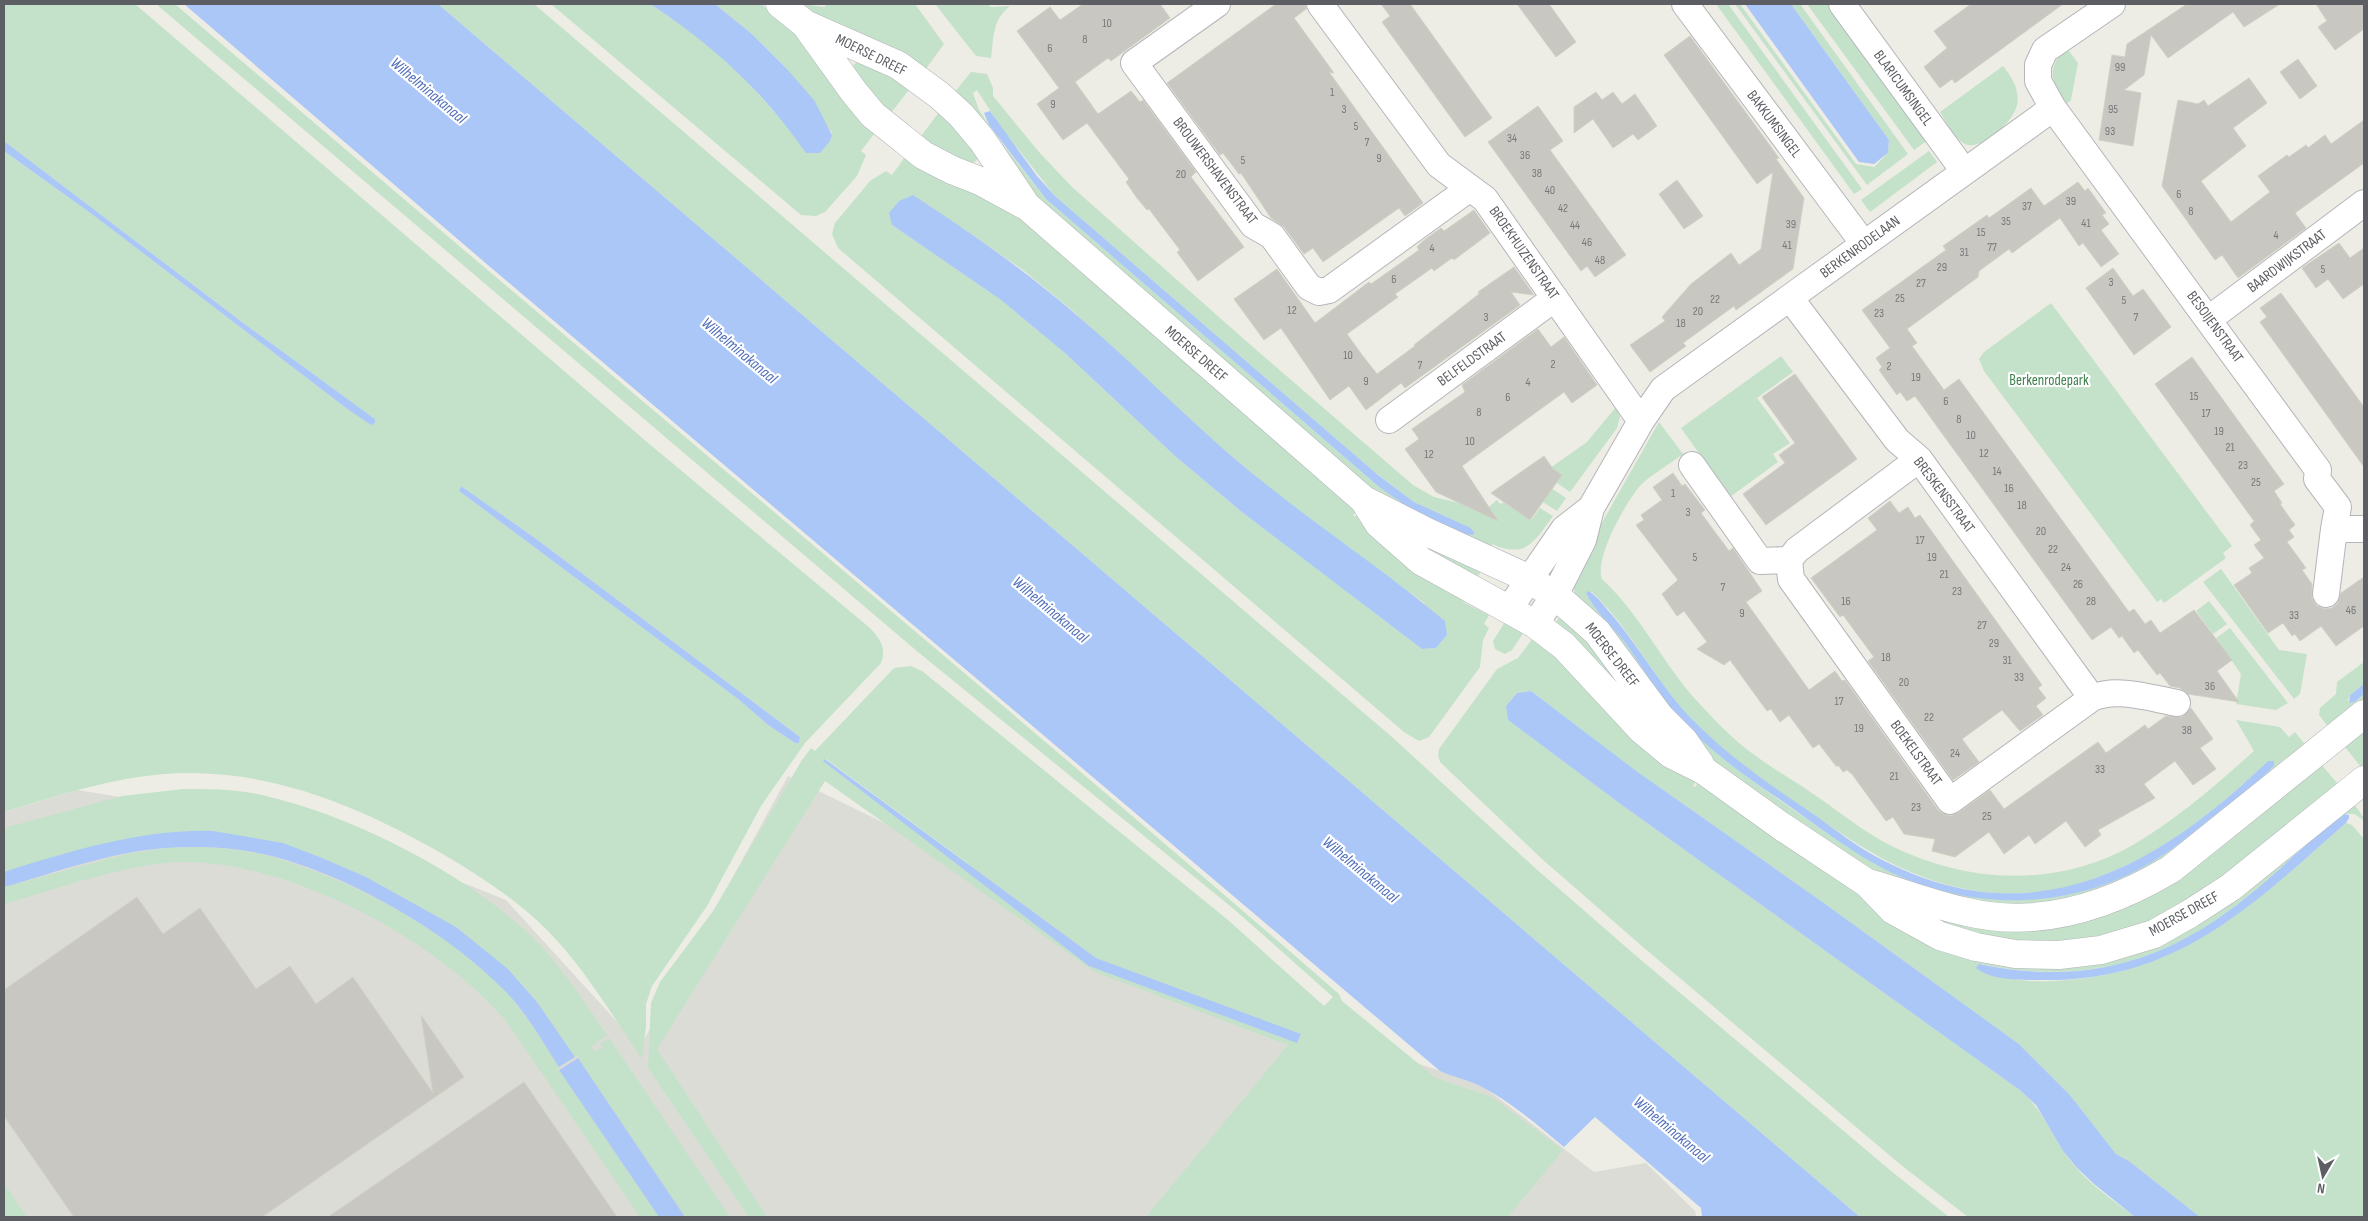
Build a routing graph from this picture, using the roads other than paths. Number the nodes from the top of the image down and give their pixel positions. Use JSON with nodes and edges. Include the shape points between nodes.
{"nodes":[{"id":1,"x":780,"y":4,"type":"edge"},
{"id":2,"x":1217,"y":4,"type":"edge"},
{"id":3,"x":1320,"y":4,"type":"edge"},
{"id":4,"x":1684,"y":4,"type":"edge"},
{"id":5,"x":1842,"y":4,"type":"edge"},
{"id":6,"x":2112,"y":4,"type":"edge"},
{"id":7,"x":805,"y":24,"type":"junction"},
{"id":8,"x":2053,"y":108,"type":"junction"},
{"id":9,"x":1964,"y":171,"type":"junction"},
{"id":10,"x":1470,"y":188,"type":"junction"},
{"id":11,"x":2364,"y":203,"type":"edge"},
{"id":12,"x":1028,"y":207,"type":"junction"},
{"id":13,"x":1864,"y":244,"type":"junction"},
{"id":14,"x":1555,"y":298,"type":"junction"},
{"id":15,"x":1790,"y":298,"type":"junction"},
{"id":16,"x":2209,"y":319,"type":"junction"},
{"id":17,"x":1389,"y":420,"type":"dead end"},
{"id":18,"x":1641,"y":421,"type":"junction"},
{"id":19,"x":1920,"y":459,"type":"junction"},
{"id":20,"x":1692,"y":465,"type":"dead end"},
{"id":21,"x":1364,"y":500,"type":"junction"},
{"id":22,"x":1591,"y":508,"type":"junction"},
{"id":23,"x":2334,"y":529,"type":"junction"},
{"id":24,"x":2364,"y":529,"type":"edge"},
{"id":25,"x":1789,"y":560,"type":"junction"},
{"id":26,"x":1529,"y":580,"type":"junction"},
{"id":27,"x":2326,"y":594,"type":"dead end"},
{"id":28,"x":1555,"y":595,"type":"junction"},
{"id":29,"x":1509,"y":609,"type":"junction"},
{"id":30,"x":1535,"y":624,"type":"junction"},
{"id":31,"x":2092,"y":698,"type":"junction"},
{"id":32,"x":2177,"y":703,"type":"dead end"},
{"id":33,"x":2364,"y":714,"type":"edge"},
{"id":34,"x":1703,"y":770,"type":"junction"},
{"id":35,"x":2364,"y":780,"type":"edge"},
{"id":36,"x":1866,"y":883,"type":"junction"}],
"edges":[{"from":1,"to":7,"type":"street","name":"MOERSE DREEF"},
{"from":2,"to":10,"type":"street","name":"BROUWERSHAVENSTRAAT","via":[[1134,63],[1253,225],[1272,236],[1309,287],[1319,292],[1329,290]]},
{"from":3,"to":10,"type":"street","name":"BROEKHUIZENSTRAAT","via":[[1439,165]]},
{"from":4,"to":13,"type":"street","name":"BAKKUMSINGEL"},
{"from":5,"to":9,"type":"street","name":"BLARICUMSINGEL"},
{"from":6,"to":8,"type":"street","via":[[2045,50],[2038,65],[2038,81]]},
{"from":7,"to":12,"type":"street","name":"MOERSE DREEF","via":[[854,92],[892,130],[923,155]]},
{"from":7,"to":12,"type":"street","name":"MOERSE DREEF","via":[[898,65],[939,96],[982,140]]},
{"from":8,"to":9,"type":"street","name":"BERKENRODELAAN"},
{"from":8,"to":16,"type":"street","name":"BESOIJENSTRAAT"},
{"from":9,"to":13,"type":"street","name":"BERKENRODELAAN"},
{"from":10,"to":14,"type":"street","name":"BROEKHUIZENSTRAAT","via":[[1486,199]]},
{"from":11,"to":16,"type":"street","name":"BAARDWIJKSTRAAT"},
{"from":12,"to":21,"type":"street","name":"MOERSE DREEF"},
{"from":13,"to":15,"type":"street","name":"BERKENRODELAAN"},
{"from":14,"to":17,"type":"street","name":"BELFELDSTRAAT"},
{"from":14,"to":18,"type":"street","name":"BROEKHUIZENSTRAAT"},
{"from":15,"to":18,"type":"street","name":"BERKENRODELAAN","via":[[1663,389]]},
{"from":15,"to":19,"type":"street","name":"BRESKENSSTRAAT","via":[[1897,440]]},
{"from":16,"to":23,"type":"street","name":"BESOIJENSTRAAT","via":[[2318,470],[2317,479],[2338,507]]},
{"from":18,"to":22,"type":"street","name":"BERKENRODELAAN"},
{"from":19,"to":25,"type":"street","via":[[1797,550]]},
{"from":19,"to":31,"type":"street","name":"BRESKENSSTRAAT"},
{"from":20,"to":25,"type":"street","via":[[1760,561]]},
{"from":21,"to":26,"type":"street","name":"MOERSE DREEF"},
{"from":21,"to":29,"type":"street","name":"MOERSE DREEF","via":[[1380,524],[1421,561]]},
{"from":22,"to":26,"type":"street","name":"BERKENRODELAAN","via":[[1564,529]]},
{"from":22,"to":28,"type":"street","name":"BERKENRODELAAN","via":[[1583,540]]},
{"from":23,"to":24,"type":"street"},
{"from":23,"to":27,"type":"street","name":"BESOIJENSTRAAT"},
{"from":25,"to":31,"type":"street","name":"BOEKELSTRAAT","via":[[1791,579],[1950,801]]},
{"from":26,"to":28,"type":"street","name":"MOERSE DREEF"},
{"from":26,"to":29,"type":"street","name":"BERKENRODELAAN"},
{"from":28,"to":30,"type":"street","name":"BERKENRODELAAN"},
{"from":28,"to":34,"type":"street","name":"MOERSE DREEF","via":[[1597,632],[1660,717],[1684,741]]},
{"from":29,"to":30,"type":"street","name":"MOERSE DREEF"},
{"from":30,"to":34,"type":"street","name":"MOERSE DREEF","via":[[1564,646],[1642,730],[1671,754]]},
{"from":31,"to":32,"type":"street","via":[[2102,693],[2115,693]]},
{"from":33,"to":36,"type":"street","name":"MOERSE DREEF","via":[[2171,869],[2142,886],[2085,909],[2012,918],[1969,913]]},
{"from":34,"to":36,"type":"street","name":"MOERSE DREEF"},
{"from":35,"to":36,"type":"street","name":"MOERSE DREEF","via":[[2191,914],[2154,934],[2101,950],[2058,955],[1976,947],[1940,936],[1893,910]]}]}
